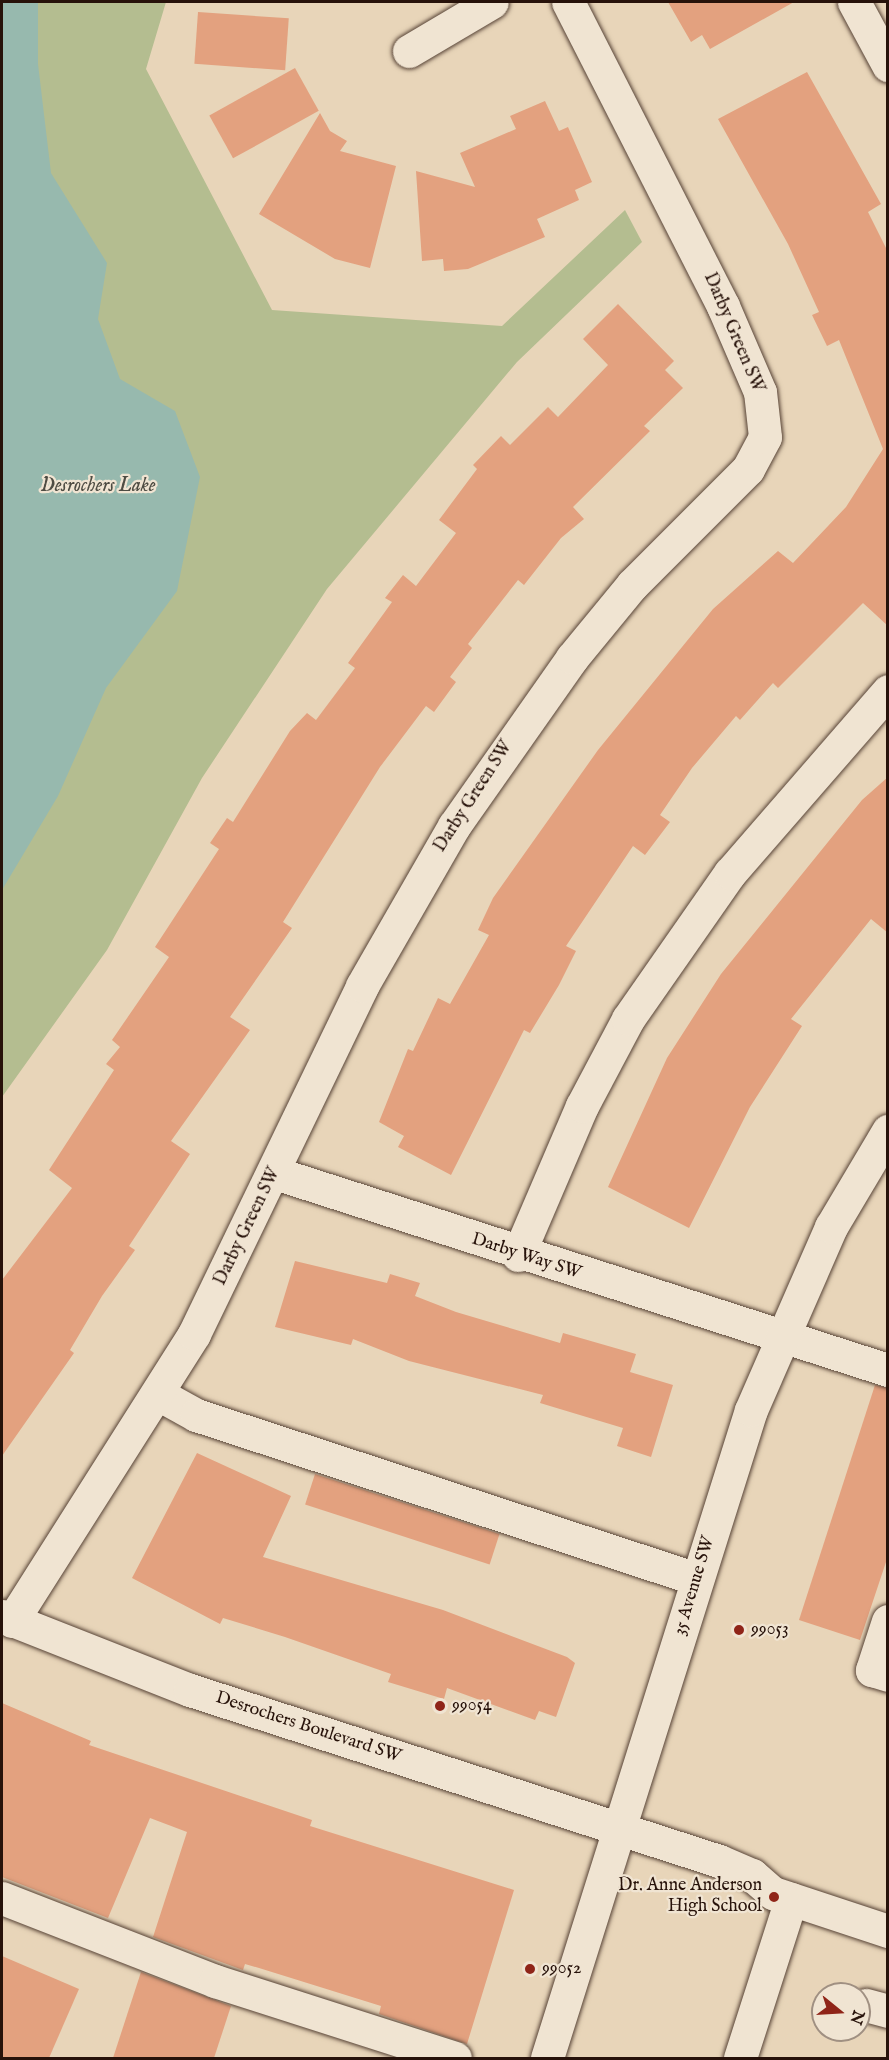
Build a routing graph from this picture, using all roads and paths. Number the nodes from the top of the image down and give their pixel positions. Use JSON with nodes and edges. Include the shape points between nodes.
{"nodes":[{"id":1,"x":492,"y":2,"type":"edge"},
{"id":2,"x":568,"y":2,"type":"edge"},
{"id":3,"x":854,"y":2,"type":"edge"},
{"id":4,"x":409,"y":51,"type":"dead end"},
{"id":5,"x":888,"y":65,"type":"edge"},
{"id":6,"x":888,"y":691,"type":"edge"},
{"id":7,"x":888,"y":1131,"type":"edge"},
{"id":8,"x":275,"y":1173,"type":"junction"},
{"id":9,"x":518,"y":1255,"type":"junction"},
{"id":10,"x":778,"y":1338,"type":"junction"},
{"id":11,"x":888,"y":1370,"type":"edge"},
{"id":12,"x":158,"y":1394,"type":"junction"},
{"id":13,"x":697,"y":1579,"type":"junction"},
{"id":14,"x":7,"y":1618,"type":"edge"},
{"id":15,"x":888,"y":1620,"type":"edge"},
{"id":16,"x":888,"y":1675,"type":"edge"},
{"id":17,"x":619,"y":1829,"type":"junction"},
{"id":18,"x":2,"y":1898,"type":"edge"},
{"id":19,"x":791,"y":1899,"type":"junction"},
{"id":20,"x":888,"y":1931,"type":"edge"},
{"id":21,"x":455,"y":2058,"type":"edge"},
{"id":22,"x":547,"y":2058,"type":"edge"},
{"id":23,"x":740,"y":2058,"type":"edge"}],
"edges":[{"from":1,"to":4,"type":"street"},
{"from":2,"to":8,"type":"street","name":"Darby Green SW","via":[[723,306],[760,392],[765,437],[748,469],[632,585],[509,742],[408,903]]},
{"from":3,"to":5,"type":"street"},
{"from":6,"to":9,"type":"street","via":[[730,873],[628,1019],[582,1106]]},
{"from":7,"to":10,"type":"street","name":"35 Avenue SW","via":[[831,1227]]},
{"from":8,"to":9,"type":"street","name":"Darby Way SW"},
{"from":8,"to":12,"type":"street","name":"Darby Green SW","via":[[225,1276]]},
{"from":9,"to":10,"type":"street","name":"Darby Way SW"},
{"from":10,"to":11,"type":"street","name":"Darby Way SW"},
{"from":10,"to":13,"type":"street","name":"35 Avenue SW"},
{"from":12,"to":13,"type":"street","via":[[196,1415]]},
{"from":12,"to":14,"type":"street","name":"Darby Green SW"},
{"from":13,"to":17,"type":"street","name":"35 Avenue SW"},
{"from":14,"to":17,"type":"street","name":"Desrochers Boulevard SW","via":[[190,1690]]},
{"from":15,"to":16,"type":"street","via":[[872,1670]]},
{"from":17,"to":19,"type":"street","name":"Desrochers Boulevard SW","via":[[719,1862]]},
{"from":17,"to":22,"type":"street","name":"35 Avenue SW"},
{"from":18,"to":21,"type":"street","via":[[215,1981]]},
{"from":19,"to":20,"type":"street","name":"Desrochers Boulevard SW"},
{"from":19,"to":23,"type":"street"}]}
